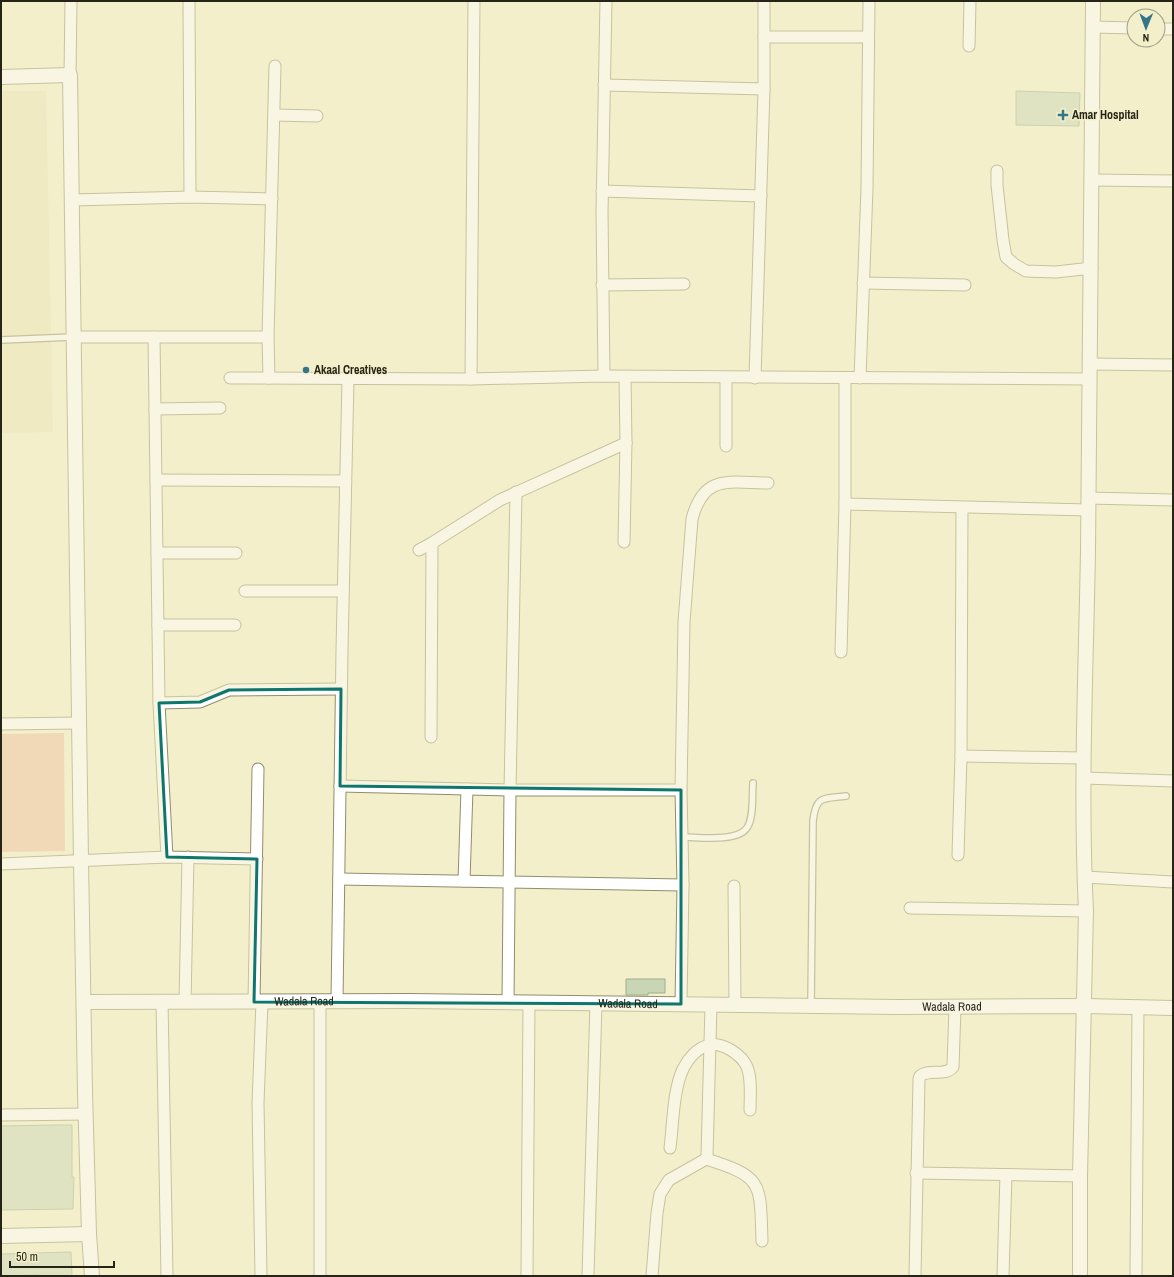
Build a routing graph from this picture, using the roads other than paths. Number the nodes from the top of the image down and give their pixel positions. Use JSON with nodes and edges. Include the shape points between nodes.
{"nodes":[{"id":1,"x":71,"y":1,"type":"edge"},
{"id":2,"x":189,"y":1,"type":"edge"},
{"id":3,"x":474,"y":1,"type":"edge"},
{"id":4,"x":606,"y":1,"type":"edge"},
{"id":5,"x":764,"y":1,"type":"edge"},
{"id":6,"x":869,"y":1,"type":"edge"},
{"id":7,"x":970,"y":1,"type":"edge"},
{"id":8,"x":1093,"y":1,"type":"edge"},
{"id":9,"x":1093,"y":27,"type":"junction"},
{"id":10,"x":1126,"y":28,"type":"edge"},
{"id":11,"x":764,"y":37,"type":"junction"},
{"id":12,"x":868,"y":37,"type":"junction"},
{"id":13,"x":969,"y":46,"type":"dead end"},
{"id":14,"x":275,"y":66,"type":"dead end"},
{"id":15,"x":70,"y":75,"type":"junction"},
{"id":16,"x":1,"y":77,"type":"edge"},
{"id":17,"x":604,"y":85,"type":"junction"},
{"id":18,"x":764,"y":89,"type":"junction"},
{"id":19,"x":274,"y":115,"type":"junction"},
{"id":20,"x":317,"y":116,"type":"dead end"},
{"id":21,"x":997,"y":171,"type":"dead end"},
{"id":22,"x":1092,"y":180,"type":"junction"},
{"id":23,"x":1173,"y":181,"type":"edge"},
{"id":24,"x":602,"y":191,"type":"junction"},
{"id":25,"x":761,"y":196,"type":"junction"},
{"id":26,"x":190,"y":197,"type":"junction"},
{"id":27,"x":272,"y":199,"type":"junction"},
{"id":28,"x":72,"y":200,"type":"junction"},
{"id":29,"x":1092,"y":268,"type":"junction"},
{"id":30,"x":863,"y":283,"type":"junction"},
{"id":31,"x":684,"y":284,"type":"dead end"},
{"id":32,"x":602,"y":285,"type":"junction"},
{"id":33,"x":966,"y":285,"type":"dead end"},
{"id":34,"x":73,"y":337,"type":"junction"},
{"id":35,"x":154,"y":337,"type":"junction"},
{"id":36,"x":268,"y":337,"type":"junction"},
{"id":37,"x":1,"y":340,"type":"edge"},
{"id":38,"x":1090,"y":364,"type":"junction"},
{"id":39,"x":1173,"y":365,"type":"edge"},
{"id":40,"x":604,"y":376,"type":"junction"},
{"id":41,"x":625,"y":377,"type":"junction"},
{"id":42,"x":230,"y":378,"type":"dead end"},
{"id":43,"x":268,"y":378,"type":"junction"},
{"id":44,"x":726,"y":378,"type":"junction"},
{"id":45,"x":755,"y":378,"type":"junction"},
{"id":46,"x":845,"y":378,"type":"junction"},
{"id":47,"x":860,"y":378,"type":"junction"},
{"id":48,"x":348,"y":379,"type":"junction"},
{"id":49,"x":471,"y":379,"type":"junction"},
{"id":50,"x":1090,"y":379,"type":"junction"},
{"id":51,"x":220,"y":408,"type":"dead end"},
{"id":52,"x":155,"y":409,"type":"junction"},
{"id":53,"x":626,"y":443,"type":"junction"},
{"id":54,"x":726,"y":446,"type":"dead end"},
{"id":55,"x":156,"y":480,"type":"junction"},
{"id":56,"x":345,"y":481,"type":"junction"},
{"id":57,"x":768,"y":483,"type":"dead end"},
{"id":58,"x":516,"y":492,"type":"junction"},
{"id":59,"x":1173,"y":500,"type":"edge"},
{"id":60,"x":844,"y":504,"type":"junction"},
{"id":61,"x":1088,"y":504,"type":"junction"},
{"id":62,"x":962,"y":508,"type":"junction"},
{"id":63,"x":624,"y":542,"type":"dead end"},
{"id":64,"x":432,"y":543,"type":"junction"},
{"id":65,"x":419,"y":550,"type":"dead end"},
{"id":66,"x":157,"y":553,"type":"junction"},
{"id":67,"x":236,"y":553,"type":"dead end"},
{"id":68,"x":245,"y":591,"type":"dead end"},
{"id":69,"x":343,"y":591,"type":"junction"},
{"id":70,"x":158,"y":625,"type":"junction"},
{"id":71,"x":235,"y":625,"type":"dead end"},
{"id":72,"x":841,"y":652,"type":"dead end"},
{"id":73,"x":341,"y":689,"type":"junction"},
{"id":74,"x":159,"y":703,"type":"junction"},
{"id":75,"x":79,"y":723,"type":"junction"},
{"id":76,"x":1,"y":724,"type":"edge"},
{"id":77,"x":431,"y":737,"type":"dead end"},
{"id":78,"x":961,"y":756,"type":"junction"},
{"id":79,"x":1084,"y":758,"type":"junction"},
{"id":80,"x":258,"y":769,"type":"dead end"},
{"id":81,"x":1084,"y":778,"type":"junction"},
{"id":82,"x":1173,"y":781,"type":"edge"},
{"id":83,"x":753,"y":783,"type":"dead end"},
{"id":84,"x":340,"y":786,"type":"junction"},
{"id":85,"x":467,"y":789,"type":"junction"},
{"id":86,"x":510,"y":790,"type":"junction"},
{"id":87,"x":681,"y":790,"type":"junction"},
{"id":88,"x":846,"y":796,"type":"dead end"},
{"id":89,"x":682,"y":837,"type":"junction"},
{"id":90,"x":958,"y":855,"type":"dead end"},
{"id":91,"x":167,"y":857,"type":"junction"},
{"id":92,"x":188,"y":857,"type":"junction"},
{"id":93,"x":257,"y":859,"type":"junction"},
{"id":94,"x":81,"y":861,"type":"junction"},
{"id":95,"x":1,"y":864,"type":"edge"},
{"id":96,"x":1084,"y":877,"type":"junction"},
{"id":97,"x":339,"y":879,"type":"junction"},
{"id":98,"x":464,"y":881,"type":"junction"},
{"id":99,"x":509,"y":882,"type":"junction"},
{"id":100,"x":1173,"y":882,"type":"edge"},
{"id":101,"x":684,"y":885,"type":"junction"},
{"id":102,"x":734,"y":886,"type":"dead end"},
{"id":103,"x":910,"y":908,"type":"dead end"},
{"id":104,"x":1086,"y":911,"type":"junction"},
{"id":105,"x":162,"y":1001,"type":"junction"},
{"id":106,"x":337,"y":1001,"type":"junction"},
{"id":107,"x":84,"y":1002,"type":"junction"},
{"id":108,"x":185,"y":1002,"type":"junction"},
{"id":109,"x":258,"y":1002,"type":"junction"},
{"id":110,"x":320,"y":1002,"type":"junction"},
{"id":111,"x":508,"y":1002,"type":"junction"},
{"id":112,"x":529,"y":1002,"type":"junction"},
{"id":113,"x":596,"y":1003,"type":"junction"},
{"id":114,"x":681,"y":1004,"type":"junction"},
{"id":115,"x":711,"y":1004,"type":"junction"},
{"id":116,"x":735,"y":1005,"type":"junction"},
{"id":117,"x":811,"y":1006,"type":"junction"},
{"id":118,"x":1085,"y":1006,"type":"junction"},
{"id":119,"x":955,"y":1007,"type":"junction"},
{"id":120,"x":1138,"y":1008,"type":"junction"},
{"id":121,"x":1173,"y":1008,"type":"edge"},
{"id":122,"x":710,"y":1044,"type":"junction"},
{"id":123,"x":750,"y":1110,"type":"dead end"},
{"id":124,"x":86,"y":1114,"type":"junction"},
{"id":125,"x":1,"y":1115,"type":"edge"},
{"id":126,"x":670,"y":1148,"type":"dead end"},
{"id":127,"x":706,"y":1159,"type":"junction"},
{"id":128,"x":916,"y":1172,"type":"junction"},
{"id":129,"x":1006,"y":1175,"type":"junction"},
{"id":130,"x":1080,"y":1176,"type":"junction"},
{"id":131,"x":89,"y":1234,"type":"junction"},
{"id":132,"x":1,"y":1236,"type":"edge"},
{"id":133,"x":762,"y":1241,"type":"dead end"},
{"id":134,"x":92,"y":1276,"type":"edge"},
{"id":135,"x":167,"y":1276,"type":"edge"},
{"id":136,"x":261,"y":1276,"type":"edge"},
{"id":137,"x":320,"y":1276,"type":"edge"},
{"id":138,"x":527,"y":1276,"type":"edge"},
{"id":139,"x":588,"y":1276,"type":"edge"},
{"id":140,"x":652,"y":1276,"type":"edge"},
{"id":141,"x":915,"y":1276,"type":"edge"},
{"id":142,"x":1003,"y":1276,"type":"edge"},
{"id":143,"x":1080,"y":1276,"type":"edge"},
{"id":144,"x":1136,"y":1276,"type":"edge"}],
"edges":[{"from":1,"to":15,"type":"street"},
{"from":2,"to":26,"type":"street"},
{"from":3,"to":49,"type":"street"},
{"from":4,"to":17,"type":"street"},
{"from":5,"to":11,"type":"street"},
{"from":6,"to":12,"type":"street"},
{"from":7,"to":13,"type":"street"},
{"from":8,"to":9,"type":"street"},
{"from":9,"to":10,"type":"street"},
{"from":9,"to":22,"type":"street"},
{"from":11,"to":12,"type":"street"},
{"from":11,"to":18,"type":"street"},
{"from":12,"to":30,"type":"street","via":[[867,188]]},
{"from":14,"to":19,"type":"street"},
{"from":15,"to":16,"type":"street"},
{"from":15,"to":28,"type":"street"},
{"from":17,"to":18,"type":"street"},
{"from":17,"to":24,"type":"street"},
{"from":18,"to":25,"type":"street"},
{"from":19,"to":20,"type":"street"},
{"from":19,"to":27,"type":"street"},
{"from":21,"to":29,"type":"street","via":[[1006,257],[1026,271],[1056,272]]},
{"from":22,"to":23,"type":"street"},
{"from":22,"to":29,"type":"street"},
{"from":24,"to":25,"type":"street"},
{"from":24,"to":32,"type":"street"},
{"from":25,"to":45,"type":"street"},
{"from":26,"to":27,"type":"street"},
{"from":26,"to":28,"type":"street"},
{"from":27,"to":36,"type":"street"},
{"from":28,"to":34,"type":"street"},
{"from":29,"to":38,"type":"street"},
{"from":30,"to":33,"type":"street"},
{"from":30,"to":47,"type":"street"},
{"from":31,"to":32,"type":"street"},
{"from":32,"to":40,"type":"street"},
{"from":34,"to":35,"type":"street"},
{"from":34,"to":37,"type":"lane"},
{"from":34,"to":75,"type":"street"},
{"from":35,"to":36,"type":"street"},
{"from":35,"to":52,"type":"street"},
{"from":36,"to":43,"type":"street"},
{"from":38,"to":39,"type":"street"},
{"from":38,"to":50,"type":"street"},
{"from":40,"to":41,"type":"street"},
{"from":40,"to":49,"type":"street"},
{"from":41,"to":44,"type":"street"},
{"from":41,"to":53,"type":"street"},
{"from":42,"to":43,"type":"street"},
{"from":43,"to":48,"type":"street"},
{"from":44,"to":45,"type":"street"},
{"from":44,"to":54,"type":"street"},
{"from":45,"to":46,"type":"street"},
{"from":46,"to":47,"type":"street"},
{"from":46,"to":60,"type":"street"},
{"from":47,"to":50,"type":"street"},
{"from":48,"to":49,"type":"street"},
{"from":48,"to":56,"type":"street"},
{"from":50,"to":61,"type":"street"},
{"from":51,"to":52,"type":"street"},
{"from":52,"to":55,"type":"street"},
{"from":53,"to":58,"type":"street"},
{"from":53,"to":63,"type":"street"},
{"from":55,"to":56,"type":"street"},
{"from":55,"to":66,"type":"street"},
{"from":56,"to":69,"type":"street"},
{"from":57,"to":87,"type":"street","via":[[719,483],[709,487],[695,508],[684,622]]},
{"from":58,"to":64,"type":"street"},
{"from":58,"to":86,"type":"street"},
{"from":59,"to":61,"type":"street"},
{"from":60,"to":62,"type":"street"},
{"from":60,"to":72,"type":"street"},
{"from":61,"to":62,"type":"street"},
{"from":61,"to":79,"type":"street"},
{"from":62,"to":78,"type":"street"},
{"from":64,"to":65,"type":"street"},
{"from":64,"to":77,"type":"street"},
{"from":66,"to":67,"type":"street"},
{"from":66,"to":70,"type":"street"},
{"from":68,"to":69,"type":"street"},
{"from":69,"to":73,"type":"street"},
{"from":70,"to":71,"type":"street"},
{"from":70,"to":74,"type":"street"},
{"from":73,"to":74,"type":"street","via":[[229,690],[200,702]]},
{"from":73,"to":84,"type":"street"},
{"from":74,"to":91,"type":"street"},
{"from":75,"to":76,"type":"street"},
{"from":75,"to":94,"type":"street"},
{"from":78,"to":79,"type":"street"},
{"from":78,"to":90,"type":"street"},
{"from":79,"to":81,"type":"street"},
{"from":80,"to":93,"type":"street"},
{"from":81,"to":82,"type":"street"},
{"from":81,"to":96,"type":"street"},
{"from":83,"to":89,"type":"lane","via":[[749,822],[747,829],[742,833],[724,838]]},
{"from":84,"to":85,"type":"street"},
{"from":84,"to":97,"type":"street"},
{"from":85,"to":86,"type":"street"},
{"from":85,"to":98,"type":"street"},
{"from":86,"to":87,"type":"street"},
{"from":86,"to":99,"type":"street"},
{"from":87,"to":89,"type":"street"},
{"from":88,"to":117,"type":"lane","via":[[821,800],[814,812]]},
{"from":89,"to":101,"type":"street"},
{"from":91,"to":92,"type":"street"},
{"from":91,"to":94,"type":"street"},
{"from":92,"to":93,"type":"street"},
{"from":92,"to":108,"type":"street"},
{"from":93,"to":109,"type":"street"},
{"from":94,"to":95,"type":"street"},
{"from":94,"to":107,"type":"street"},
{"from":96,"to":100,"type":"street"},
{"from":96,"to":104,"type":"street"},
{"from":97,"to":98,"type":"street"},
{"from":97,"to":106,"type":"street"},
{"from":98,"to":99,"type":"street"},
{"from":99,"to":101,"type":"street"},
{"from":99,"to":111,"type":"street"},
{"from":101,"to":114,"type":"street"},
{"from":102,"to":116,"type":"street"},
{"from":103,"to":104,"type":"street"},
{"from":104,"to":118,"type":"street"},
{"from":105,"to":107,"type":"street","name":"Wadala Road"},
{"from":105,"to":108,"type":"street","name":"Wadala Road"},
{"from":105,"to":135,"type":"street"},
{"from":106,"to":110,"type":"street","name":"Wadala Road"},
{"from":106,"to":111,"type":"street","name":"Wadala Road"},
{"from":107,"to":124,"type":"street"},
{"from":108,"to":109,"type":"street","name":"Wadala Road"},
{"from":109,"to":110,"type":"street","name":"Wadala Road"},
{"from":109,"to":136,"type":"street"},
{"from":110,"to":137,"type":"street"},
{"from":111,"to":112,"type":"street","name":"Wadala Road"},
{"from":112,"to":113,"type":"street","name":"Wadala Road"},
{"from":112,"to":138,"type":"street"},
{"from":113,"to":114,"type":"street","name":"Wadala Road"},
{"from":113,"to":139,"type":"street"},
{"from":114,"to":115,"type":"street","name":"Wadala Road"},
{"from":115,"to":116,"type":"street","name":"Wadala Road"},
{"from":115,"to":122,"type":"street"},
{"from":116,"to":117,"type":"street","name":"Wadala Road"},
{"from":117,"to":119,"type":"street","name":"Wadala Road"},
{"from":118,"to":119,"type":"street","name":"Wadala Road"},
{"from":118,"to":120,"type":"street","name":"Wadala Road"},
{"from":118,"to":130,"type":"street"},
{"from":119,"to":128,"type":"street","via":[[953,1067],[947,1072],[923,1073],[919,1079]]},
{"from":120,"to":121,"type":"street","name":"Wadala Road"},
{"from":120,"to":144,"type":"street"},
{"from":122,"to":123,"type":"street","via":[[729,1049],[738,1055],[748,1068]]},
{"from":122,"to":126,"type":"street","via":[[690,1058],[680,1076]]},
{"from":122,"to":127,"type":"street"},
{"from":124,"to":125,"type":"street"},
{"from":124,"to":131,"type":"street"},
{"from":127,"to":133,"type":"street","via":[[740,1171],[757,1186],[760,1195]]},
{"from":127,"to":140,"type":"street","via":[[669,1180],[660,1194]]},
{"from":128,"to":129,"type":"street"},
{"from":128,"to":141,"type":"street"},
{"from":129,"to":130,"type":"street"},
{"from":129,"to":142,"type":"street"},
{"from":130,"to":143,"type":"street"},
{"from":131,"to":132,"type":"street"},
{"from":131,"to":134,"type":"street"}]}
